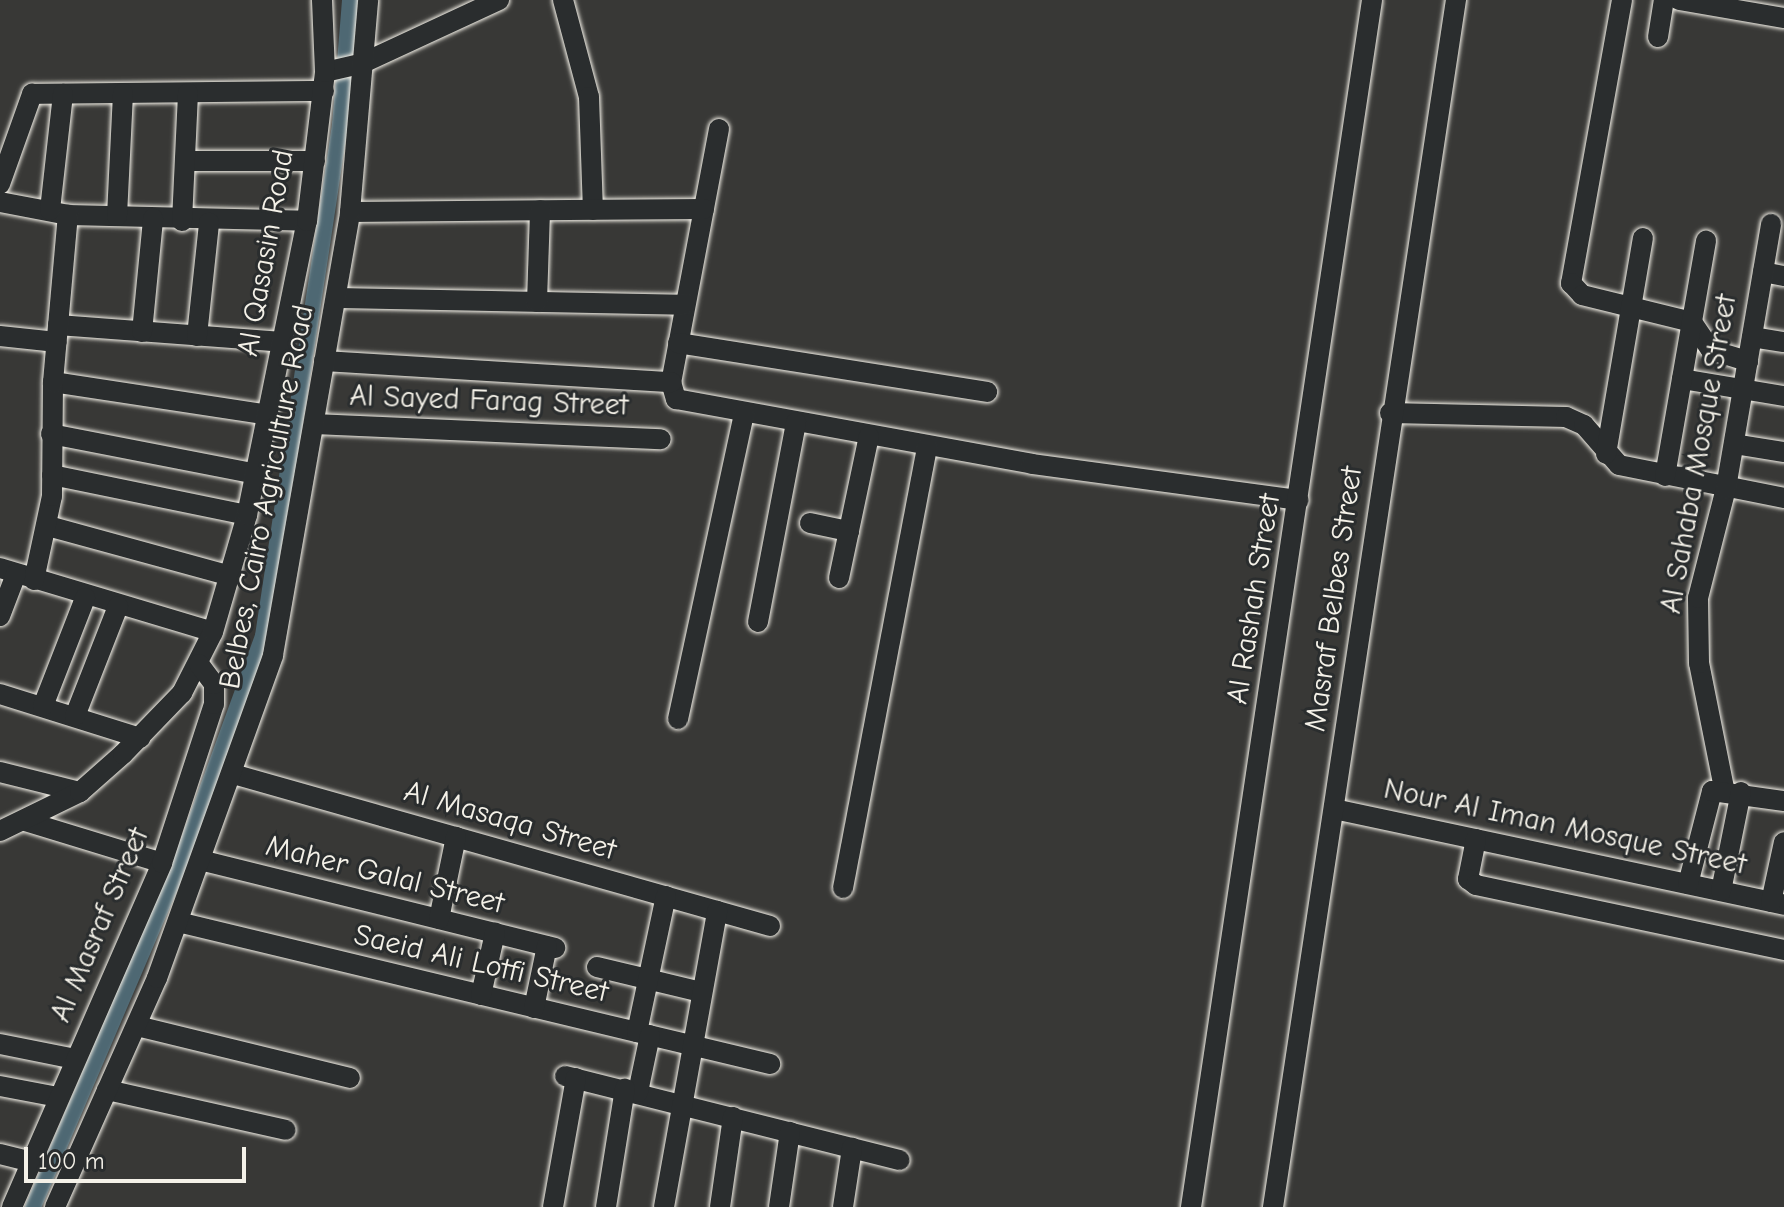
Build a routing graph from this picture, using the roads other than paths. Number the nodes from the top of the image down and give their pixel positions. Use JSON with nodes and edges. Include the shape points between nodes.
{"nodes":[{"id":1,"x":322,"y":0,"type":"edge"},
{"id":2,"x":368,"y":0,"type":"edge"},
{"id":3,"x":499,"y":0,"type":"edge"},
{"id":4,"x":563,"y":0,"type":"edge"},
{"id":5,"x":1372,"y":0,"type":"edge"},
{"id":6,"x":1456,"y":0,"type":"edge"},
{"id":7,"x":1622,"y":0,"type":"edge"},
{"id":8,"x":1664,"y":0,"type":"edge"},
{"id":9,"x":1679,"y":0,"type":"edge"},
{"id":10,"x":1751,"y":6,"type":"edge"},
{"id":11,"x":467,"y":8,"type":"edge"},
{"id":12,"x":1784,"y":18,"type":"edge"},
{"id":13,"x":1658,"y":37,"type":"dead end"},
{"id":14,"x":359,"y":64,"type":"junction"},
{"id":15,"x":327,"y":78,"type":"junction"},
{"id":16,"x":123,"y":93,"type":"junction"},
{"id":17,"x":188,"y":93,"type":"junction"},
{"id":18,"x":63,"y":94,"type":"junction"},
{"id":19,"x":719,"y":129,"type":"dead end"},
{"id":20,"x":185,"y":161,"type":"junction"},
{"id":21,"x":315,"y":161,"type":"junction"},
{"id":22,"x":0,"y":184,"type":"edge"},
{"id":23,"x":0,"y":202,"type":"edge"},
{"id":24,"x":704,"y":209,"type":"junction"},
{"id":25,"x":540,"y":210,"type":"junction"},
{"id":26,"x":593,"y":210,"type":"junction"},
{"id":27,"x":59,"y":212,"type":"junction"},
{"id":28,"x":350,"y":212,"type":"junction"},
{"id":29,"x":117,"y":216,"type":"junction"},
{"id":30,"x":153,"y":219,"type":"junction"},
{"id":31,"x":182,"y":221,"type":"junction"},
{"id":32,"x":307,"y":221,"type":"junction"},
{"id":33,"x":209,"y":223,"type":"junction"},
{"id":34,"x":1771,"y":224,"type":"dead end"},
{"id":35,"x":1643,"y":238,"type":"dead end"},
{"id":36,"x":1706,"y":241,"type":"dead end"},
{"id":37,"x":1763,"y":272,"type":"junction"},
{"id":38,"x":1784,"y":276,"type":"edge"},
{"id":39,"x":336,"y":298,"type":"junction"},
{"id":40,"x":537,"y":302,"type":"junction"},
{"id":41,"x":685,"y":305,"type":"junction"},
{"id":42,"x":1631,"y":307,"type":"junction"},
{"id":43,"x":1692,"y":322,"type":"junction"},
{"id":44,"x":142,"y":332,"type":"junction"},
{"id":45,"x":57,"y":333,"type":"junction"},
{"id":46,"x":0,"y":336,"type":"edge"},
{"id":47,"x":197,"y":336,"type":"junction"},
{"id":48,"x":1752,"y":337,"type":"junction"},
{"id":49,"x":282,"y":342,"type":"junction"},
{"id":50,"x":1784,"y":342,"type":"edge"},
{"id":51,"x":678,"y":343,"type":"junction"},
{"id":52,"x":324,"y":361,"type":"junction"},
{"id":53,"x":1748,"y":361,"type":"junction"},
{"id":54,"x":1682,"y":379,"type":"junction"},
{"id":55,"x":53,"y":382,"type":"junction"},
{"id":56,"x":1743,"y":389,"type":"junction"},
{"id":57,"x":675,"y":392,"type":"junction"},
{"id":58,"x":987,"y":392,"type":"dead end"},
{"id":59,"x":1784,"y":396,"type":"edge"},
{"id":60,"x":1390,"y":413,"type":"junction"},
{"id":61,"x":268,"y":415,"type":"junction"},
{"id":62,"x":744,"y":415,"type":"junction"},
{"id":63,"x":796,"y":423,"type":"junction"},
{"id":64,"x":314,"y":424,"type":"junction"},
{"id":65,"x":51,"y":434,"type":"junction"},
{"id":66,"x":869,"y":436,"type":"junction"},
{"id":67,"x":661,"y":439,"type":"dead end"},
{"id":68,"x":1734,"y":444,"type":"junction"},
{"id":69,"x":927,"y":446,"type":"junction"},
{"id":70,"x":1784,"y":452,"type":"edge"},
{"id":71,"x":1606,"y":454,"type":"junction"},
{"id":72,"x":256,"y":474,"type":"junction"},
{"id":73,"x":52,"y":475,"type":"junction"},
{"id":74,"x":1665,"y":476,"type":"junction"},
{"id":75,"x":1726,"y":488,"type":"junction"},
{"id":76,"x":1784,"y":498,"type":"edge"},
{"id":77,"x":1299,"y":500,"type":"junction"},
{"id":78,"x":247,"y":515,"type":"junction"},
{"id":79,"x":810,"y":523,"type":"dead end"},
{"id":80,"x":48,"y":526,"type":"junction"},
{"id":81,"x":849,"y":531,"type":"junction"},
{"id":82,"x":17,"y":574,"type":"edge"},
{"id":83,"x":231,"y":576,"type":"junction"},
{"id":84,"x":839,"y":578,"type":"dead end"},
{"id":85,"x":85,"y":598,"type":"junction"},
{"id":86,"x":118,"y":606,"type":"junction"},
{"id":87,"x":0,"y":616,"type":"edge"},
{"id":88,"x":758,"y":622,"type":"dead end"},
{"id":89,"x":213,"y":632,"type":"junction"},
{"id":90,"x":199,"y":664,"type":"junction"},
{"id":91,"x":0,"y":694,"type":"edge"},
{"id":92,"x":43,"y":706,"type":"junction"},
{"id":93,"x":75,"y":716,"type":"junction"},
{"id":94,"x":678,"y":719,"type":"dead end"},
{"id":95,"x":140,"y":738,"type":"junction"},
{"id":96,"x":0,"y":772,"type":"edge"},
{"id":97,"x":233,"y":774,"type":"junction"},
{"id":98,"x":1733,"y":790,"type":"junction"},
{"id":99,"x":80,"y":792,"type":"junction"},
{"id":100,"x":1784,"y":801,"type":"edge"},
{"id":101,"x":1334,"y":809,"type":"junction"},
{"id":102,"x":25,"y":821,"type":"junction"},
{"id":103,"x":0,"y":831,"type":"edge"},
{"id":104,"x":456,"y":837,"type":"junction"},
{"id":105,"x":1476,"y":839,"type":"junction"},
{"id":106,"x":1784,"y":842,"type":"edge"},
{"id":107,"x":200,"y":860,"type":"junction"},
{"id":108,"x":162,"y":863,"type":"junction"},
{"id":109,"x":1688,"y":884,"type":"junction"},
{"id":110,"x":843,"y":888,"type":"dead end"},
{"id":111,"x":1721,"y":891,"type":"junction"},
{"id":112,"x":666,"y":896,"type":"junction"},
{"id":113,"x":1778,"y":903,"type":"edge"},
{"id":114,"x":717,"y":911,"type":"junction"},
{"id":115,"x":439,"y":919,"type":"junction"},
{"id":116,"x":178,"y":922,"type":"junction"},
{"id":117,"x":770,"y":926,"type":"dead end"},
{"id":118,"x":495,"y":933,"type":"junction"},
{"id":119,"x":1784,"y":950,"type":"edge"},
{"id":120,"x":597,"y":967,"type":"dead end"},
{"id":121,"x":648,"y":979,"type":"junction"},
{"id":122,"x":701,"y":992,"type":"junction"},
{"id":123,"x":481,"y":995,"type":"junction"},
{"id":124,"x":534,"y":1008,"type":"junction"},
{"id":125,"x":137,"y":1026,"type":"junction"},
{"id":126,"x":644,"y":1034,"type":"junction"},
{"id":127,"x":0,"y":1044,"type":"edge"},
{"id":128,"x":691,"y":1045,"type":"junction"},
{"id":129,"x":75,"y":1059,"type":"junction"},
{"id":130,"x":770,"y":1064,"type":"dead end"},
{"id":131,"x":350,"y":1078,"type":"dead end"},
{"id":132,"x":0,"y":1086,"type":"edge"},
{"id":133,"x":107,"y":1090,"type":"junction"},
{"id":134,"x":632,"y":1090,"type":"junction"},
{"id":135,"x":58,"y":1097,"type":"junction"},
{"id":136,"x":681,"y":1103,"type":"junction"},
{"id":137,"x":733,"y":1117,"type":"junction"},
{"id":138,"x":286,"y":1130,"type":"dead end"},
{"id":139,"x":790,"y":1132,"type":"junction"},
{"id":140,"x":852,"y":1148,"type":"junction"},
{"id":141,"x":0,"y":1154,"type":"edge"},
{"id":142,"x":900,"y":1160,"type":"dead end"},
{"id":143,"x":29,"y":1161,"type":"junction"},
{"id":144,"x":12,"y":1207,"type":"edge"},
{"id":145,"x":55,"y":1207,"type":"edge"},
{"id":146,"x":553,"y":1207,"type":"edge"},
{"id":147,"x":606,"y":1207,"type":"edge"},
{"id":148,"x":664,"y":1207,"type":"edge"},
{"id":149,"x":720,"y":1207,"type":"edge"},
{"id":150,"x":779,"y":1207,"type":"edge"},
{"id":151,"x":843,"y":1207,"type":"edge"},
{"id":152,"x":1191,"y":1207,"type":"edge"},
{"id":153,"x":1273,"y":1207,"type":"edge"}],
"edges":[{"from":1,"to":15,"type":"street","name":"Al Qasasin Road"},
{"from":2,"to":14,"type":"street","name":"Belbes, Cairo Agriculture Road"},
{"from":3,"to":11,"type":"street"},
{"from":4,"to":26,"type":"street","via":[[589,97]]},
{"from":5,"to":77,"type":"street","name":"Al Rashah Street"},
{"from":6,"to":60,"type":"street","name":"Masraf Belbes Street"},
{"from":7,"to":42,"type":"street","via":[[1571,283],[1582,295]]},
{"from":8,"to":13,"type":"street"},
{"from":9,"to":10,"type":"street"},
{"from":10,"to":12,"type":"street"},
{"from":11,"to":14,"type":"street"},
{"from":14,"to":15,"type":"street"},
{"from":14,"to":28,"type":"street","name":"Belbes, Cairo Agriculture Road"},
{"from":15,"to":17,"type":"street"},
{"from":15,"to":21,"type":"street","name":"Al Qasasin Road"},
{"from":16,"to":17,"type":"street"},
{"from":16,"to":18,"type":"street"},
{"from":16,"to":29,"type":"street"},
{"from":17,"to":20,"type":"street"},
{"from":18,"to":22,"type":"street","via":[[27,98]]},
{"from":18,"to":27,"type":"street"},
{"from":19,"to":24,"type":"street"},
{"from":20,"to":21,"type":"street"},
{"from":20,"to":31,"type":"street"},
{"from":21,"to":32,"type":"street","name":"Al Qasasin Road"},
{"from":23,"to":27,"type":"street"},
{"from":24,"to":26,"type":"street"},
{"from":24,"to":41,"type":"street"},
{"from":25,"to":26,"type":"street"},
{"from":25,"to":28,"type":"street"},
{"from":25,"to":40,"type":"street"},
{"from":27,"to":29,"type":"street"},
{"from":27,"to":45,"type":"street"},
{"from":28,"to":39,"type":"street","name":"Belbes, Cairo Agriculture Road"},
{"from":29,"to":30,"type":"street"},
{"from":30,"to":31,"type":"street"},
{"from":30,"to":44,"type":"street"},
{"from":31,"to":33,"type":"street"},
{"from":32,"to":33,"type":"street"},
{"from":32,"to":49,"type":"street","name":"Al Qasasin Road"},
{"from":33,"to":47,"type":"street"},
{"from":34,"to":37,"type":"street","name":"Al Sahaba Mosque Street"},
{"from":35,"to":42,"type":"street"},
{"from":36,"to":43,"type":"street"},
{"from":37,"to":38,"type":"street"},
{"from":37,"to":48,"type":"street","name":"Al Sahaba Mosque Street"},
{"from":39,"to":40,"type":"street"},
{"from":39,"to":52,"type":"street","name":"Belbes, Cairo Agriculture Road"},
{"from":40,"to":41,"type":"street"},
{"from":41,"to":51,"type":"street"},
{"from":42,"to":43,"type":"street"},
{"from":42,"to":71,"type":"street"},
{"from":43,"to":53,"type":"street","via":[[1711,350]]},
{"from":43,"to":54,"type":"street"},
{"from":44,"to":45,"type":"street"},
{"from":44,"to":47,"type":"street"},
{"from":45,"to":46,"type":"street"},
{"from":45,"to":55,"type":"street"},
{"from":47,"to":49,"type":"street"},
{"from":48,"to":50,"type":"street"},
{"from":48,"to":53,"type":"street","name":"Al Sahaba Mosque Street"},
{"from":49,"to":61,"type":"street","name":"Al Qasasin Road"},
{"from":51,"to":57,"type":"street"},
{"from":51,"to":58,"type":"street"},
{"from":52,"to":57,"type":"street"},
{"from":52,"to":64,"type":"street","name":"Belbes, Cairo Agriculture Road"},
{"from":53,"to":56,"type":"street","name":"Al Sahaba Mosque Street"},
{"from":54,"to":56,"type":"street"},
{"from":54,"to":74,"type":"street"},
{"from":55,"to":61,"type":"street"},
{"from":55,"to":65,"type":"street"},
{"from":56,"to":59,"type":"street"},
{"from":56,"to":68,"type":"street","name":"Al Sahaba Mosque Street"},
{"from":57,"to":62,"type":"street"},
{"from":60,"to":71,"type":"street","via":[[1566,417],[1584,425]]},
{"from":60,"to":101,"type":"street","name":"Masraf Belbes Street"},
{"from":61,"to":72,"type":"street","name":"Al Qasasin Road"},
{"from":62,"to":63,"type":"street"},
{"from":62,"to":94,"type":"street"},
{"from":63,"to":66,"type":"street"},
{"from":63,"to":88,"type":"street"},
{"from":64,"to":67,"type":"street","name":"Al Sayed Farag Street"},
{"from":64,"to":97,"type":"street","name":"Belbes, Cairo Agriculture Road","via":[[273,655]]},
{"from":65,"to":72,"type":"street"},
{"from":65,"to":73,"type":"street"},
{"from":66,"to":69,"type":"street"},
{"from":66,"to":81,"type":"street"},
{"from":68,"to":70,"type":"street"},
{"from":68,"to":75,"type":"street","name":"Al Sahaba Mosque Street"},
{"from":69,"to":77,"type":"street"},
{"from":69,"to":110,"type":"street"},
{"from":71,"to":74,"type":"street","via":[[1619,465]]},
{"from":72,"to":78,"type":"street","name":"Al Qasasin Road"},
{"from":73,"to":78,"type":"street"},
{"from":73,"to":80,"type":"street"},
{"from":74,"to":75,"type":"street"},
{"from":75,"to":76,"type":"street"},
{"from":75,"to":98,"type":"street","name":"Al Sahaba Mosque Street","via":[[1696,631]]},
{"from":77,"to":152,"type":"street","name":"Al Rashah Street"},
{"from":78,"to":83,"type":"street","name":"Al Qasasin Road"},
{"from":79,"to":81,"type":"street"},
{"from":80,"to":82,"type":"street"},
{"from":80,"to":83,"type":"street"},
{"from":81,"to":84,"type":"street"},
{"from":82,"to":85,"type":"street"},
{"from":82,"to":87,"type":"street"},
{"from":83,"to":89,"type":"street","name":"Al Qasasin Road"},
{"from":85,"to":86,"type":"street"},
{"from":85,"to":92,"type":"street"},
{"from":86,"to":89,"type":"street"},
{"from":86,"to":93,"type":"street"},
{"from":89,"to":90,"type":"street","name":"Al Qasasin Road"},
{"from":90,"to":95,"type":"street","name":"Al Qasasin Road"},
{"from":90,"to":108,"type":"street","name":"Al Masraf Street","via":[[215,689],[214,704]]},
{"from":91,"to":92,"type":"street"},
{"from":92,"to":93,"type":"street"},
{"from":93,"to":95,"type":"street"},
{"from":95,"to":99,"type":"street","name":"Al Qasasin Road"},
{"from":96,"to":99,"type":"street"},
{"from":97,"to":104,"type":"street","name":"Al Masaqa Street"},
{"from":97,"to":107,"type":"street","name":"Belbes, Cairo Agriculture Road"},
{"from":98,"to":100,"type":"street"},
{"from":98,"to":109,"type":"street","via":[[1708,798]]},
{"from":98,"to":111,"type":"street"},
{"from":99,"to":102,"type":"street","name":"Al Qasasin Road"},
{"from":101,"to":105,"type":"street","name":"Nour Al Iman Mosque Street"},
{"from":101,"to":153,"type":"street","name":"Masraf Belbes Street"},
{"from":102,"to":103,"type":"street","name":"Al Qasasin Road"},
{"from":102,"to":108,"type":"street"},
{"from":104,"to":112,"type":"street","name":"Al Masaqa Street"},
{"from":104,"to":115,"type":"street"},
{"from":105,"to":109,"type":"street","name":"Nour Al Iman Mosque Street"},
{"from":105,"to":119,"type":"street","via":[[1468,874],[1476,885]]},
{"from":106,"to":113,"type":"street"},
{"from":107,"to":115,"type":"street","name":"Maher Galal Street"},
{"from":107,"to":116,"type":"street","name":"Belbes, Cairo Agriculture Road"},
{"from":108,"to":129,"type":"street","name":"Al Masraf Street"},
{"from":109,"to":111,"type":"street","name":"Nour Al Iman Mosque Street"},
{"from":111,"to":113,"type":"street","name":"Nour Al Iman Mosque Street"},
{"from":112,"to":114,"type":"street","name":"Al Masaqa Street"},
{"from":112,"to":121,"type":"street"},
{"from":114,"to":117,"type":"street","name":"Al Masaqa Street"},
{"from":114,"to":122,"type":"street"},
{"from":115,"to":118,"type":"street","name":"Maher Galal Street"},
{"from":116,"to":123,"type":"street","name":"Saeid Ali Lotfi Street"},
{"from":116,"to":125,"type":"street","name":"Belbes, Cairo Agriculture Road"},
{"from":118,"to":123,"type":"street"},
{"from":118,"to":124,"type":"street","name":"Maher Galal Street","via":[[551,947]]},
{"from":120,"to":121,"type":"street"},
{"from":121,"to":122,"type":"street"},
{"from":121,"to":126,"type":"street"},
{"from":122,"to":128,"type":"street"},
{"from":123,"to":124,"type":"street","name":"Saeid Ali Lotfi Street"},
{"from":124,"to":126,"type":"street","name":"Saeid Ali Lotfi Street"},
{"from":125,"to":131,"type":"street"},
{"from":125,"to":133,"type":"street","name":"Belbes, Cairo Agriculture Road"},
{"from":126,"to":128,"type":"street","name":"Saeid Ali Lotfi Street"},
{"from":126,"to":134,"type":"street"},
{"from":127,"to":129,"type":"street"},
{"from":128,"to":130,"type":"street","name":"Saeid Ali Lotfi Street"},
{"from":128,"to":136,"type":"street"},
{"from":129,"to":135,"type":"street","name":"Al Masraf Street"},
{"from":132,"to":135,"type":"street"},
{"from":133,"to":138,"type":"street"},
{"from":133,"to":145,"type":"street","name":"Belbes, Cairo Agriculture Road"},
{"from":134,"to":136,"type":"street"},
{"from":134,"to":146,"type":"street","via":[[570,1077]]},
{"from":134,"to":147,"type":"street"},
{"from":135,"to":143,"type":"street","name":"Al Masraf Street"},
{"from":136,"to":137,"type":"street"},
{"from":136,"to":148,"type":"street"},
{"from":137,"to":139,"type":"street"},
{"from":137,"to":149,"type":"street"},
{"from":139,"to":140,"type":"street"},
{"from":139,"to":150,"type":"street"},
{"from":140,"to":142,"type":"street"},
{"from":140,"to":151,"type":"street"},
{"from":141,"to":143,"type":"street"},
{"from":143,"to":144,"type":"street","name":"Al Masraf Street"}]}
